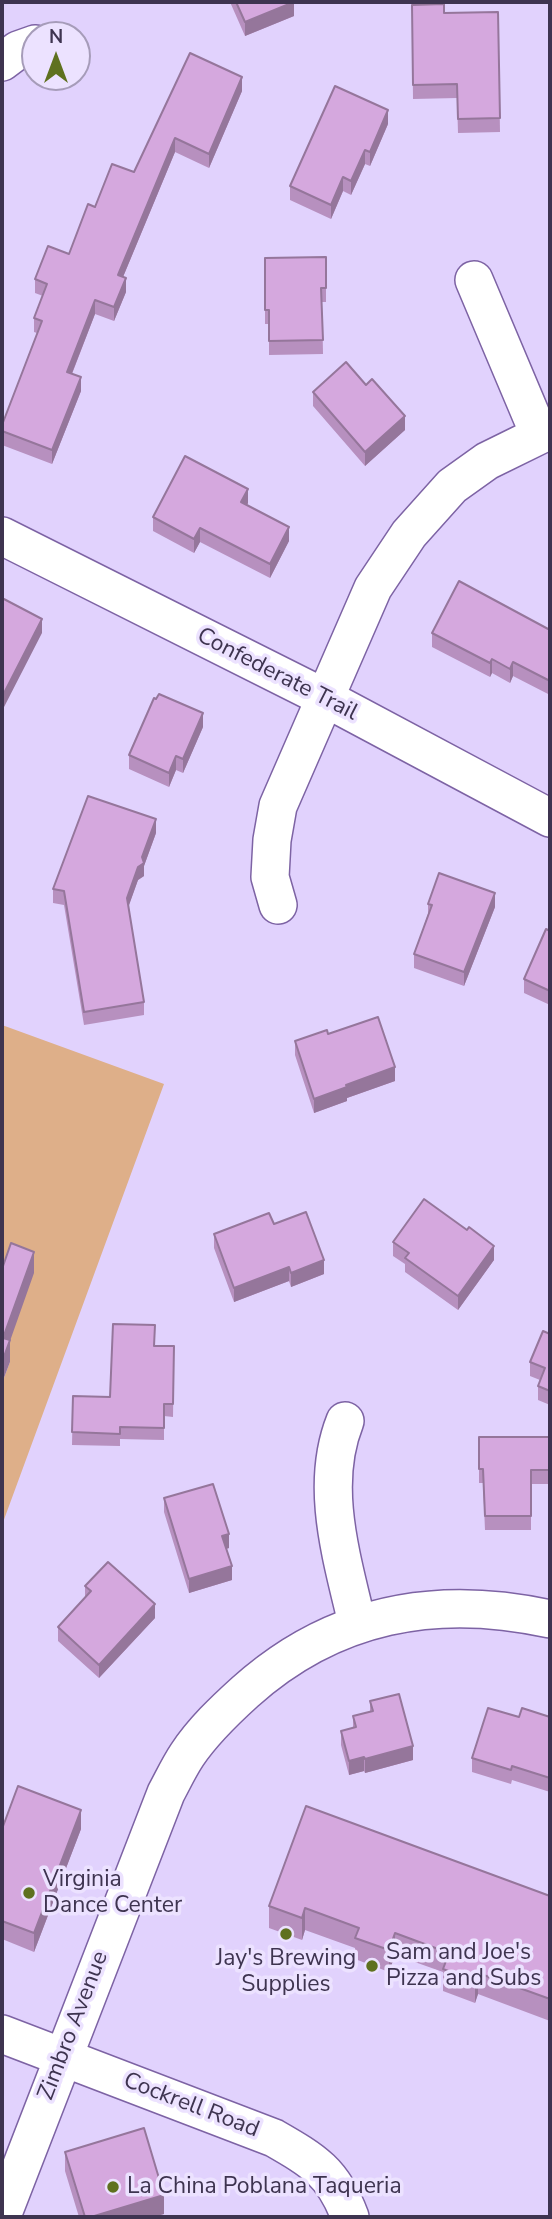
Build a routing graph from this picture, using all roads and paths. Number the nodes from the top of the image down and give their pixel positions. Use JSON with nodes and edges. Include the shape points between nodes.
{"nodes":[{"id":1,"x":21,"y":49,"type":"edge"},
{"id":2,"x":2,"y":62,"type":"edge"},
{"id":3,"x":474,"y":280,"type":"dead end"},
{"id":4,"x":545,"y":432,"type":"edge"},
{"id":5,"x":2,"y":536,"type":"edge"},
{"id":6,"x":325,"y":698,"type":"junction"},
{"id":7,"x":550,"y":818,"type":"edge"},
{"id":8,"x":278,"y":905,"type":"dead end"},
{"id":9,"x":345,"y":1420,"type":"dead end"},
{"id":10,"x":550,"y":1619,"type":"edge"},
{"id":11,"x":357,"y":1623,"type":"junction"},
{"id":12,"x":2,"y":2034,"type":"edge"},
{"id":13,"x":62,"y":2056,"type":"junction"},
{"id":14,"x":2,"y":2216,"type":"edge"},
{"id":15,"x":349,"y":2217,"type":"edge"}],
"edges":[{"from":1,"to":2,"type":"street"},
{"from":3,"to":4,"type":"street"},
{"from":4,"to":6,"type":"street","via":[[487,461],[453,486],[409,534],[373,588]]},
{"from":5,"to":6,"type":"street","name":"Confederate Trail"},
{"from":6,"to":7,"type":"street","name":"Confederate Trail"},
{"from":6,"to":8,"type":"street","via":[[278,806],[270,877]]},
{"from":9,"to":11,"type":"street","via":[[336,1442],[332,1476],[338,1540]]},
{"from":10,"to":11,"type":"street","name":"Zimbro Avenue","via":[[432,1610]]},
{"from":11,"to":13,"type":"street","name":"Zimbro Avenue","via":[[309,1645],[269,1671],[222,1713],[188,1754],[166,1793]]},
{"from":12,"to":13,"type":"street","name":"Cockrell Road"},
{"from":13,"to":14,"type":"street","name":"Zimbro Avenue"},
{"from":13,"to":15,"type":"street","name":"Cockrell Road","via":[[274,2138],[327,2174]]}]}
